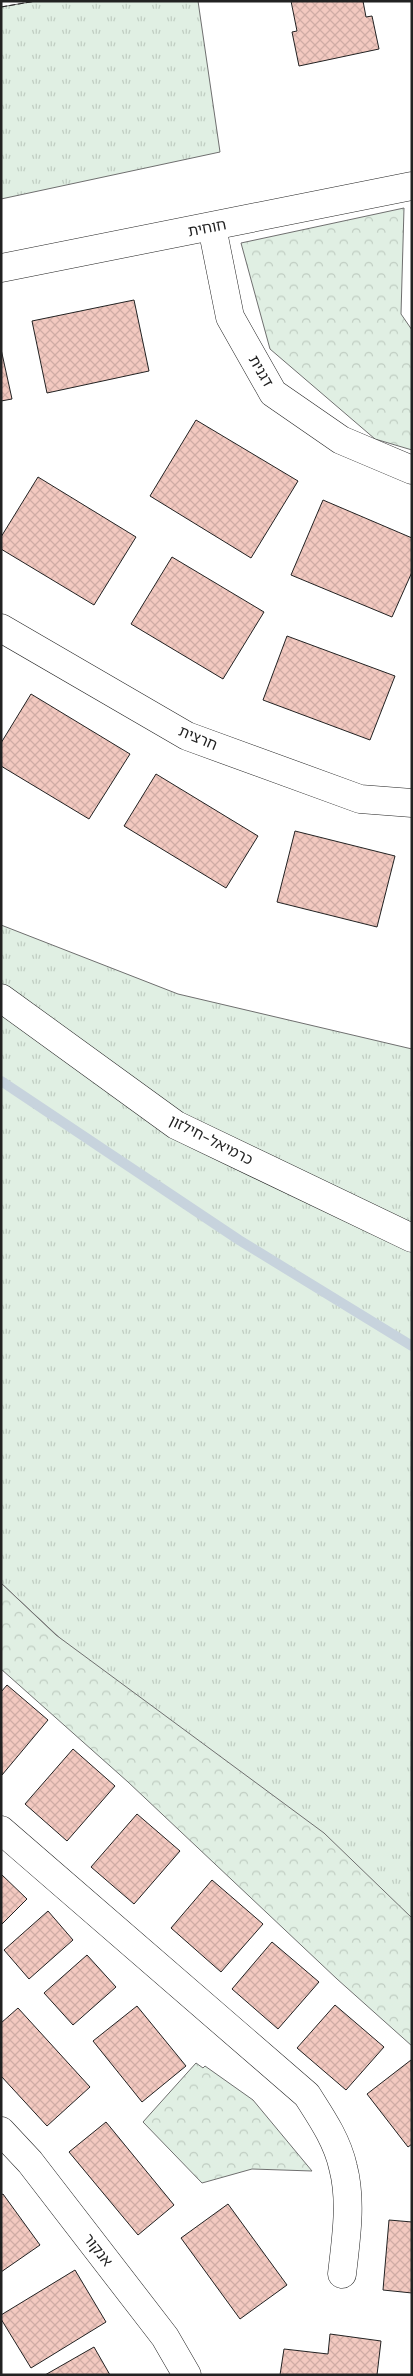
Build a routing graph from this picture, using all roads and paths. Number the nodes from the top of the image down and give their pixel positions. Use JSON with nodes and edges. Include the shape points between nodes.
{"nodes":[{"id":1,"x":412,"y":186,"type":"edge"},
{"id":2,"x":212,"y":227,"type":"junction"},
{"id":3,"x":1,"y":268,"type":"edge"},
{"id":4,"x":412,"y":470,"type":"edge"},
{"id":5,"x":1,"y":628,"type":"edge"},
{"id":6,"x":412,"y":803,"type":"edge"},
{"id":7,"x":1,"y":998,"type":"edge"},
{"id":8,"x":412,"y":1238,"type":"edge"},
{"id":9,"x":1,"y":1830,"type":"edge"},
{"id":10,"x":1,"y":2131,"type":"edge"},
{"id":11,"x":342,"y":2274,"type":"dead end"},
{"id":12,"x":187,"y":2375,"type":"edge"}],
"edges":[{"from":1,"to":2,"type":"street","name":"חוחית"},
{"from":2,"to":3,"type":"street","name":"חוחית"},
{"from":2,"to":4,"type":"street","name":"דגנית","via":[[230,317],[273,393],[341,440]]},
{"from":5,"to":6,"type":"street","name":"חרצית","via":[[187,736],[360,799]]},
{"from":7,"to":8,"type":"street","name":"כרמיאל-חילזון","via":[[176,1125]]},
{"from":9,"to":11,"type":"street","via":[[307,2095],[329,2130],[344,2167],[348,2218]]},
{"from":10,"to":12,"type":"street","name":"אנקור","via":[[30,2162],[159,2330]]}]}
